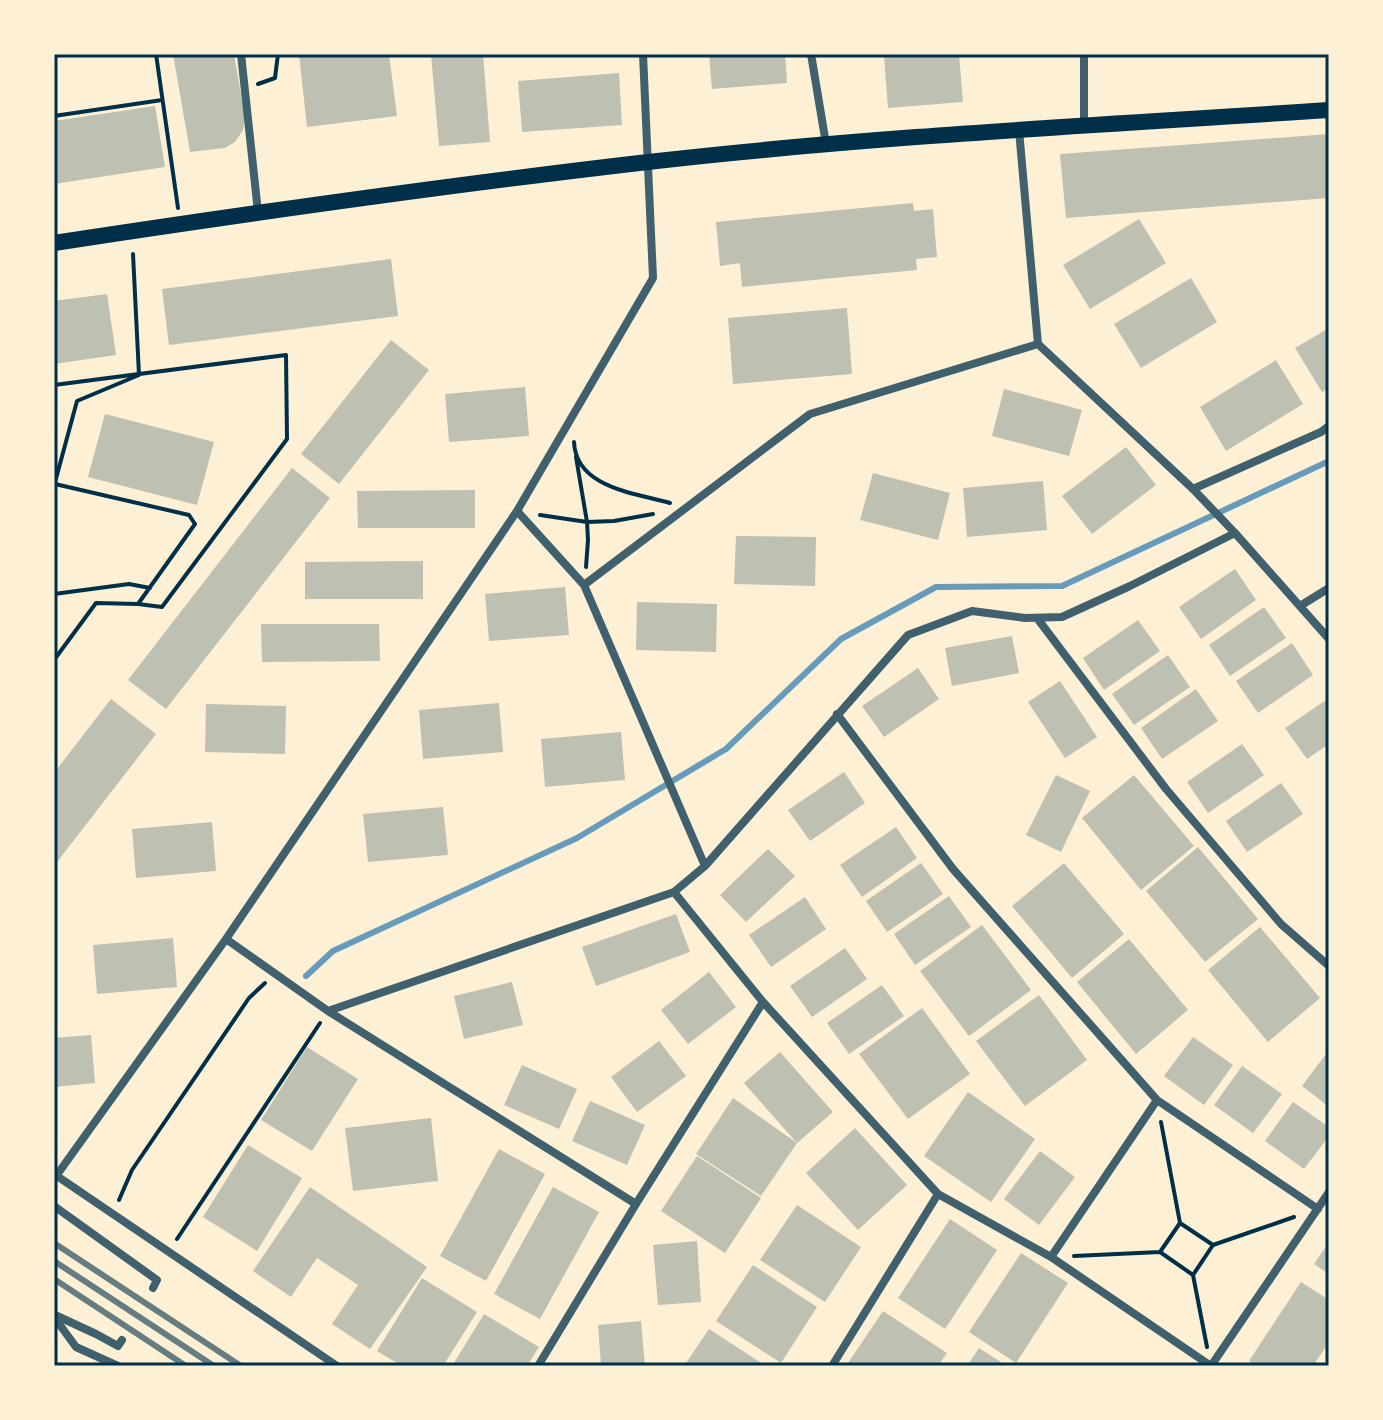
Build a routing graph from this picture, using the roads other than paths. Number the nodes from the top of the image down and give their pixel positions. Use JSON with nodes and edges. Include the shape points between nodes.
{"nodes":[{"id":1,"x":241,"y":54,"type":"edge"},
{"id":2,"x":643,"y":54,"type":"edge"},
{"id":3,"x":811,"y":54,"type":"edge"},
{"id":4,"x":1084,"y":54,"type":"edge"},
{"id":5,"x":1329,"y":110,"type":"edge"},
{"id":6,"x":1084,"y":126,"type":"junction"},
{"id":7,"x":1019,"y":130,"type":"junction"},
{"id":8,"x":826,"y":145,"type":"junction"},
{"id":9,"x":648,"y":162,"type":"junction"},
{"id":10,"x":258,"y":213,"type":"junction"},
{"id":11,"x":54,"y":243,"type":"edge"},
{"id":12,"x":1038,"y":344,"type":"junction"},
{"id":13,"x":1329,"y":426,"type":"edge"},
{"id":14,"x":1193,"y":489,"type":"junction"},
{"id":15,"x":517,"y":511,"type":"junction"},
{"id":16,"x":1235,"y":533,"type":"junction"},
{"id":17,"x":584,"y":585,"type":"junction"},
{"id":18,"x":1329,"y":588,"type":"edge"},
{"id":19,"x":1300,"y":606,"type":"junction"},
{"id":20,"x":1037,"y":618,"type":"junction"},
{"id":21,"x":1329,"y":639,"type":"edge"},
{"id":22,"x":837,"y":714,"type":"junction"},
{"id":23,"x":705,"y":866,"type":"junction"},
{"id":24,"x":674,"y":892,"type":"junction"},
{"id":25,"x":226,"y":939,"type":"junction"},
{"id":26,"x":1329,"y":966,"type":"edge"},
{"id":27,"x":763,"y":1002,"type":"junction"},
{"id":28,"x":328,"y":1011,"type":"junction"},
{"id":29,"x":1157,"y":1100,"type":"junction"},
{"id":30,"x":55,"y":1176,"type":"edge"},
{"id":31,"x":1329,"y":1192,"type":"edge"},
{"id":32,"x":938,"y":1194,"type":"junction"},
{"id":33,"x":636,"y":1204,"type":"junction"},
{"id":34,"x":54,"y":1206,"type":"edge"},
{"id":35,"x":1318,"y":1209,"type":"junction"},
{"id":36,"x":1051,"y":1257,"type":"junction"},
{"id":37,"x":153,"y":1288,"type":"dead end"},
{"id":38,"x":54,"y":1316,"type":"edge"},
{"id":39,"x":122,"y":1340,"type":"dead end"},
{"id":40,"x":118,"y":1366,"type":"edge"},
{"id":41,"x":337,"y":1366,"type":"edge"},
{"id":42,"x":538,"y":1366,"type":"edge"},
{"id":43,"x":832,"y":1366,"type":"edge"},
{"id":44,"x":1211,"y":1366,"type":"edge"}],
"edges":[{"from":1,"to":10,"type":"street"},
{"from":2,"to":9,"type":"street"},
{"from":3,"to":8,"type":"street"},
{"from":4,"to":6,"type":"street"},
{"from":5,"to":6,"type":"main road"},
{"from":6,"to":7,"type":"main road"},
{"from":7,"to":8,"type":"main road"},
{"from":7,"to":12,"type":"street"},
{"from":8,"to":9,"type":"main road"},
{"from":9,"to":10,"type":"main road"},
{"from":9,"to":15,"type":"street","via":[[653,278]]},
{"from":10,"to":11,"type":"main road"},
{"from":12,"to":14,"type":"street"},
{"from":12,"to":17,"type":"street","via":[[810,414]]},
{"from":13,"to":14,"type":"street"},
{"from":14,"to":16,"type":"street"},
{"from":15,"to":17,"type":"street"},
{"from":15,"to":25,"type":"street"},
{"from":16,"to":19,"type":"street"},
{"from":16,"to":20,"type":"street","via":[[1062,617]]},
{"from":17,"to":23,"type":"street"},
{"from":18,"to":19,"type":"street"},
{"from":19,"to":21,"type":"street"},
{"from":20,"to":22,"type":"street","via":[[972,611],[908,635]]},
{"from":20,"to":26,"type":"street","via":[[1166,789],[1281,924]]},
{"from":22,"to":23,"type":"street"},
{"from":22,"to":29,"type":"street","via":[[953,869]]},
{"from":23,"to":24,"type":"street"},
{"from":24,"to":27,"type":"street"},
{"from":24,"to":28,"type":"street"},
{"from":25,"to":28,"type":"street"},
{"from":25,"to":30,"type":"street"},
{"from":27,"to":32,"type":"street"},
{"from":27,"to":33,"type":"street"},
{"from":28,"to":33,"type":"street"},
{"from":29,"to":35,"type":"street"},
{"from":29,"to":36,"type":"street"},
{"from":30,"to":41,"type":"street"},
{"from":31,"to":35,"type":"street"},
{"from":32,"to":36,"type":"street"},
{"from":32,"to":43,"type":"street"},
{"from":33,"to":42,"type":"street"},
{"from":34,"to":37,"type":"street","via":[[157,1280]]},
{"from":35,"to":44,"type":"street"},
{"from":36,"to":44,"type":"street"},
{"from":38,"to":39,"type":"street","via":[[118,1346]]},
{"from":38,"to":40,"type":"street","via":[[76,1347]]}]}
